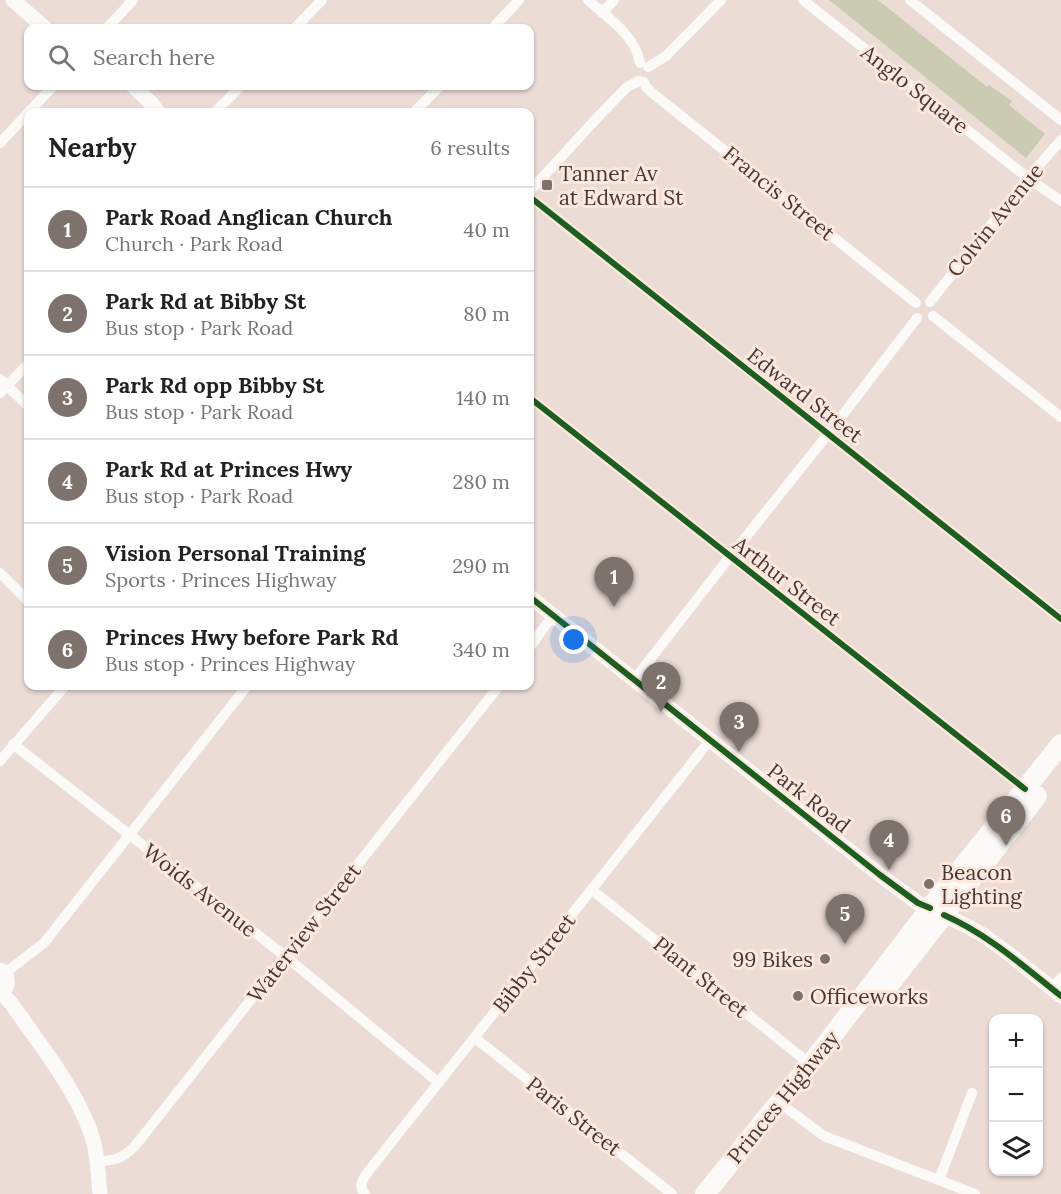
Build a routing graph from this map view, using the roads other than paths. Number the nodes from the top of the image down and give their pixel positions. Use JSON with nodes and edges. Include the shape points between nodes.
{"nodes":[{"id":1,"x":13,"y":0,"type":"edge"},
{"id":2,"x":133,"y":0,"type":"edge"},
{"id":3,"x":322,"y":0,"type":"edge"},
{"id":4,"x":519,"y":0,"type":"edge"},
{"id":5,"x":588,"y":0,"type":"edge"},
{"id":6,"x":614,"y":0,"type":"edge"},
{"id":7,"x":721,"y":0,"type":"edge"},
{"id":8,"x":803,"y":0,"type":"edge"},
{"id":9,"x":910,"y":0,"type":"edge"},
{"id":10,"x":602,"y":13,"type":"junction"},
{"id":11,"x":40,"y":24,"type":"edge"},
{"id":12,"x":111,"y":24,"type":"edge"},
{"id":13,"x":299,"y":24,"type":"edge"},
{"id":14,"x":497,"y":24,"type":"edge"},
{"id":15,"x":644,"y":65,"type":"junction"},
{"id":16,"x":641,"y":81,"type":"junction"},
{"id":17,"x":49,"y":90,"type":"edge"},
{"id":18,"x":137,"y":90,"type":"edge"},
{"id":19,"x":237,"y":90,"type":"edge"},
{"id":20,"x":436,"y":90,"type":"edge"},
{"id":21,"x":33,"y":108,"type":"edge"},
{"id":22,"x":155,"y":108,"type":"edge"},
{"id":23,"x":219,"y":108,"type":"edge"},
{"id":24,"x":418,"y":108,"type":"edge"},
{"id":25,"x":24,"y":117,"type":"edge"},
{"id":26,"x":1061,"y":120,"type":"edge"},
{"id":27,"x":1061,"y":140,"type":"edge"},
{"id":28,"x":0,"y":143,"type":"edge"},
{"id":29,"x":1028,"y":178,"type":"junction"},
{"id":30,"x":534,"y":187,"type":"edge"},
{"id":31,"x":534,"y":200,"type":"edge"},
{"id":32,"x":1061,"y":201,"type":"edge"},
{"id":33,"x":930,"y":302,"type":"junction"},
{"id":34,"x":916,"y":303,"type":"junction"},
{"id":35,"x":933,"y":316,"type":"junction"},
{"id":36,"x":917,"y":318,"type":"junction"},
{"id":37,"x":24,"y":367,"type":"edge"},
{"id":38,"x":2,"y":386,"type":"edge"},
{"id":39,"x":534,"y":401,"type":"edge"},
{"id":40,"x":24,"y":403,"type":"edge"},
{"id":41,"x":1061,"y":417,"type":"edge"},
{"id":42,"x":828,"y":434,"type":"junction"},
{"id":43,"x":730,"y":557,"type":"junction"},
{"id":44,"x":0,"y":573,"type":"edge"},
{"id":45,"x":24,"y":597,"type":"edge"},
{"id":46,"x":534,"y":600,"type":"edge"},
{"id":47,"x":553,"y":615,"type":"junction"},
{"id":48,"x":1061,"y":619,"type":"edge"},
{"id":49,"x":534,"y":641,"type":"edge"},
{"id":50,"x":634,"y":680,"type":"junction"},
{"id":51,"x":61,"y":690,"type":"edge"},
{"id":52,"x":244,"y":690,"type":"edge"},
{"id":53,"x":496,"y":690,"type":"edge"},
{"id":54,"x":710,"y":740,"type":"junction"},
{"id":55,"x":13,"y":744,"type":"junction"},
{"id":56,"x":1061,"y":744,"type":"edge"},
{"id":57,"x":0,"y":761,"type":"edge"},
{"id":58,"x":1061,"y":765,"type":"edge"},
{"id":59,"x":1026,"y":789,"type":"junction"},
{"id":60,"x":130,"y":835,"type":"junction"},
{"id":61,"x":592,"y":890,"type":"junction"},
{"id":62,"x":937,"y":912,"type":"junction"},
{"id":63,"x":285,"y":956,"type":"junction"},
{"id":64,"x":2,"y":971,"type":"edge"},
{"id":65,"x":1058,"y":988,"type":"edge"},
{"id":66,"x":1,"y":992,"type":"edge"},
{"id":67,"x":475,"y":1038,"type":"junction"},
{"id":68,"x":810,"y":1064,"type":"junction"},
{"id":69,"x":439,"y":1083,"type":"junction"},
{"id":70,"x":972,"y":1093,"type":"dead end"},
{"id":71,"x":789,"y":1110,"type":"junction"},
{"id":72,"x":97,"y":1162,"type":"junction"},
{"id":73,"x":939,"y":1180,"type":"junction"},
{"id":74,"x":363,"y":1191,"type":"edge"},
{"id":75,"x":100,"y":1194,"type":"edge"},
{"id":76,"x":672,"y":1194,"type":"edge"},
{"id":77,"x":705,"y":1194,"type":"edge"},
{"id":78,"x":723,"y":1194,"type":"edge"},
{"id":79,"x":975,"y":1194,"type":"edge"}],
"edges":[{"from":1,"to":11,"type":"main road"},
{"from":2,"to":12,"type":"street"},
{"from":3,"to":13,"type":"street"},
{"from":4,"to":14,"type":"street"},
{"from":5,"to":10,"type":"street"},
{"from":6,"to":10,"type":"street"},
{"from":7,"to":15,"type":"street","via":[[666,56]]},
{"from":8,"to":29,"type":"street","name":"Anglo Square"},
{"from":9,"to":26,"type":"street"},
{"from":10,"to":15,"type":"street","via":[[634,45]]},
{"from":15,"to":16,"type":"street","via":[[635,69]]},
{"from":16,"to":30,"type":"street","via":[[627,87]]},
{"from":16,"to":34,"type":"street","name":"Francis Street"},
{"from":17,"to":21,"type":"street"},
{"from":18,"to":22,"type":"main road"},
{"from":19,"to":23,"type":"street"},
{"from":20,"to":24,"type":"street"},
{"from":25,"to":28,"type":"street"},
{"from":27,"to":29,"type":"street","name":"Colvin Avenue"},
{"from":29,"to":32,"type":"street","name":"Anglo Square"},
{"from":29,"to":33,"type":"street","name":"Colvin Avenue"},
{"from":31,"to":42,"type":"street","name":"Edward Street"},
{"from":33,"to":34,"type":"street"},
{"from":33,"to":35,"type":"street","via":[[934,306]]},
{"from":34,"to":36,"type":"street","via":[[913,309]]},
{"from":35,"to":36,"type":"street","via":[[927,320]]},
{"from":35,"to":41,"type":"street"},
{"from":36,"to":42,"type":"street"},
{"from":37,"to":38,"type":"street"},
{"from":38,"to":40,"type":"street"},
{"from":39,"to":43,"type":"street","name":"Arthur Street"},
{"from":42,"to":43,"type":"street"},
{"from":42,"to":48,"type":"street","name":"Edward Street"},
{"from":43,"to":50,"type":"street"},
{"from":43,"to":59,"type":"street","name":"Arthur Street"},
{"from":44,"to":45,"type":"street"},
{"from":46,"to":47,"type":"main road","name":"Park Road"},
{"from":47,"to":49,"type":"street"},
{"from":47,"to":50,"type":"main road","name":"Park Road"},
{"from":50,"to":54,"type":"main road","name":"Park Road"},
{"from":51,"to":55,"type":"street"},
{"from":52,"to":60,"type":"street"},
{"from":53,"to":63,"type":"street","name":"Waterview Street"},
{"from":54,"to":61,"type":"street","name":"Bibby Street"},
{"from":54,"to":62,"type":"main road","name":"Park Road","via":[[877,873]]},
{"from":55,"to":57,"type":"street"},
{"from":55,"to":60,"type":"street","name":"Woids Avenue"},
{"from":56,"to":59,"type":"highway","name":"Princes Highway"},
{"from":58,"to":62,"type":"highway","name":"Princes Highway"},
{"from":59,"to":62,"type":"highway","name":"Princes Highway"},
{"from":60,"to":63,"type":"street","name":"Woids Avenue"},
{"from":60,"to":64,"type":"street","via":[[44,943]]},
{"from":61,"to":67,"type":"street","name":"Bibby Street"},
{"from":61,"to":68,"type":"street","name":"Plant Street"},
{"from":62,"to":65,"type":"main road","name":"Park Road","via":[[983,935]]},
{"from":62,"to":68,"type":"highway","name":"Princes Highway"},
{"from":62,"to":71,"type":"highway","name":"Princes Highway"},
{"from":63,"to":69,"type":"street","name":"Woids Avenue"},
{"from":63,"to":72,"type":"street","name":"Waterview Street","via":[[135,1146],[125,1156]]},
{"from":64,"to":66,"type":"main road","via":[[8,984]]},
{"from":66,"to":72,"type":"main road","via":[[74,1094]]},
{"from":67,"to":69,"type":"street","name":"Bibby Street"},
{"from":67,"to":76,"type":"street","name":"Paris Street"},
{"from":68,"to":77,"type":"highway","name":"Princes Highway"},
{"from":69,"to":74,"type":"street","name":"Bibby Street","via":[[367,1173]]},
{"from":70,"to":73,"type":"street"},
{"from":71,"to":73,"type":"street","via":[[824,1136]]},
{"from":71,"to":78,"type":"highway","name":"Princes Highway"},
{"from":72,"to":75,"type":"main road"},
{"from":73,"to":79,"type":"street"}]}
